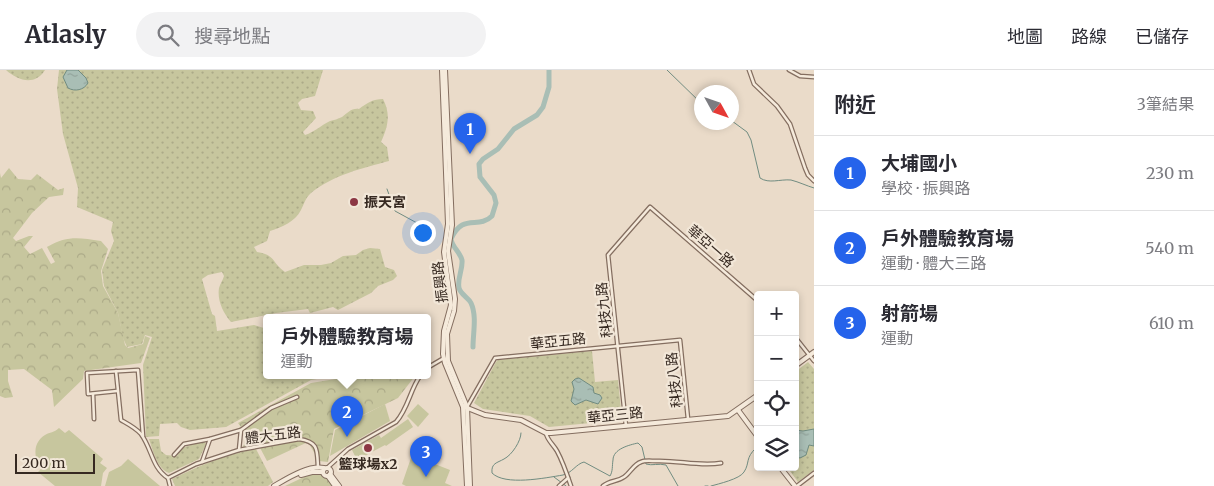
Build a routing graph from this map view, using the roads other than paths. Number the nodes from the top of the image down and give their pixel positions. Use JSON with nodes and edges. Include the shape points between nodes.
{"nodes":[{"id":1,"x":444,"y":70,"type":"edge"},
{"id":2,"x":749,"y":70,"type":"edge"},
{"id":3,"x":789,"y":70,"type":"edge"},
{"id":4,"x":814,"y":77,"type":"edge"},
{"id":5,"x":814,"y":181,"type":"edge"},
{"id":6,"x":650,"y":207,"type":"joint"},
{"id":7,"x":754,"y":298,"type":"edge"},
{"id":8,"x":680,"y":340,"type":"joint"},
{"id":9,"x":799,"y":342,"type":"edge"},
{"id":10,"x":618,"y":345,"type":"junction"},
{"id":11,"x":814,"y":352,"type":"edge"},
{"id":12,"x":810,"y":355,"type":"junction"},
{"id":13,"x":446,"y":358,"type":"junction"},
{"id":14,"x":814,"y":361,"type":"edge"},
{"id":15,"x":799,"y":363,"type":"edge"},
{"id":16,"x":431,"y":366,"type":"edge"},
{"id":17,"x":116,"y":371,"type":"junction"},
{"id":18,"x":418,"y":379,"type":"edge"},
{"id":19,"x":118,"y":392,"type":"junction"},
{"id":20,"x":93,"y":394,"type":"junction"},
{"id":21,"x":297,"y":397,"type":"dead end"},
{"id":22,"x":754,"y":398,"type":"edge"},
{"id":23,"x":465,"y":407,"type":"junction"},
{"id":24,"x":738,"y":410,"type":"junction"},
{"id":25,"x":94,"y":418,"type":"dead end"},
{"id":26,"x":688,"y":419,"type":"junction"},
{"id":27,"x":626,"y":426,"type":"junction"},
{"id":28,"x":241,"y":430,"type":"junction"},
{"id":29,"x":754,"y":432,"type":"edge"},
{"id":30,"x":546,"y":433,"type":"junction"},
{"id":31,"x":143,"y":436,"type":"junction"},
{"id":32,"x":210,"y":439,"type":"junction"},
{"id":33,"x":239,"y":450,"type":"junction"},
{"id":34,"x":174,"y":455,"type":"dead end"},
{"id":35,"x":202,"y":462,"type":"junction"},
{"id":36,"x":721,"y":463,"type":"dead end"},
{"id":37,"x":318,"y":468,"type":"junction"},
{"id":38,"x":325,"y":469,"type":"junction"},
{"id":39,"x":783,"y":471,"type":"edge"},
{"id":40,"x":814,"y":473,"type":"edge"},
{"id":41,"x":329,"y":475,"type":"junction"},
{"id":42,"x":568,"y":477,"type":"junction"},
{"id":43,"x":168,"y":478,"type":"junction"},
{"id":44,"x":170,"y":486,"type":"edge"},
{"id":45,"x":274,"y":486,"type":"edge"},
{"id":46,"x":279,"y":486,"type":"edge"},
{"id":47,"x":335,"y":486,"type":"edge"},
{"id":48,"x":339,"y":486,"type":"edge"},
{"id":49,"x":468,"y":486,"type":"edge"},
{"id":50,"x":558,"y":486,"type":"edge"},
{"id":51,"x":572,"y":486,"type":"edge"},
{"id":52,"x":603,"y":486,"type":"edge"},
{"id":53,"x":796,"y":486,"type":"edge"}],
"edges":[{"from":1,"to":13,"type":"street","name":"振興路","via":[[448,228],[444,252],[451,305],[444,331]]},
{"from":2,"to":5,"type":"street","via":[[754,84],[790,124],[805,168]]},
{"from":3,"to":4,"type":"street","via":[[800,76]]},
{"from":6,"to":7,"type":"street","name":"華亞一路"},
{"from":6,"to":10,"type":"street","name":"科技九路","via":[[608,255]]},
{"from":8,"to":10,"type":"street","name":"華亞五路"},
{"from":8,"to":26,"type":"street","name":"科技八路"},
{"from":9,"to":12,"type":"street"},
{"from":10,"to":23,"type":"street","name":"華亞五路","via":[[495,358]]},
{"from":10,"to":27,"type":"street","name":"科技九路"},
{"from":11,"to":12,"type":"street"},
{"from":12,"to":14,"type":"street"},
{"from":12,"to":15,"type":"street"},
{"from":13,"to":16,"type":"street"},
{"from":13,"to":23,"type":"street","name":"振興路"},
{"from":17,"to":19,"type":"street"},
{"from":17,"to":20,"type":"street","via":[[87,373],[88,394]]},
{"from":17,"to":31,"type":"street","via":[[138,370]]},
{"from":18,"to":38,"type":"street","via":[[396,422],[348,449]]},
{"from":19,"to":20,"type":"street"},
{"from":19,"to":31,"type":"street","via":[[121,420]]},
{"from":20,"to":25,"type":"street"},
{"from":21,"to":28,"type":"street","name":"體大五路","via":[[271,408]]},
{"from":22,"to":24,"type":"street"},
{"from":23,"to":30,"type":"street","via":[[485,415],[521,420]]},
{"from":23,"to":49,"type":"street","name":"振興路"},
{"from":24,"to":26,"type":"street","name":"華亞三路","via":[[728,416]]},
{"from":24,"to":29,"type":"street"},
{"from":26,"to":27,"type":"street","name":"華亞三路"},
{"from":27,"to":30,"type":"street","name":"華亞三路"},
{"from":28,"to":32,"type":"street","name":"體大五路"},
{"from":28,"to":33,"type":"street","name":"體大五路"},
{"from":30,"to":42,"type":"street"},
{"from":31,"to":43,"type":"street","via":[[157,468]]},
{"from":32,"to":34,"type":"street","name":"體大五路","via":[[184,444]]},
{"from":32,"to":35,"type":"street"},
{"from":33,"to":35,"type":"street","name":"體大五路"},
{"from":33,"to":37,"type":"street","name":"體大五路","via":[[308,440],[317,450]]},
{"from":35,"to":43,"type":"street","name":"體大五路"},
{"from":36,"to":52,"type":"street","via":[[642,461],[626,476]]},
{"from":37,"to":38,"type":"street"},
{"from":37,"to":45,"type":"street","via":[[304,471]]},
{"from":38,"to":41,"type":"street","via":[[330,470]]},
{"from":38,"to":41,"type":"street","via":[[324,474]]},
{"from":38,"to":46,"type":"street","via":[[303,474]]},
{"from":39,"to":53,"type":"street"},
{"from":40,"to":53,"type":"street"},
{"from":41,"to":47,"type":"street"},
{"from":41,"to":48,"type":"street"},
{"from":42,"to":50,"type":"street"},
{"from":42,"to":51,"type":"street"},
{"from":43,"to":44,"type":"street"}]}
